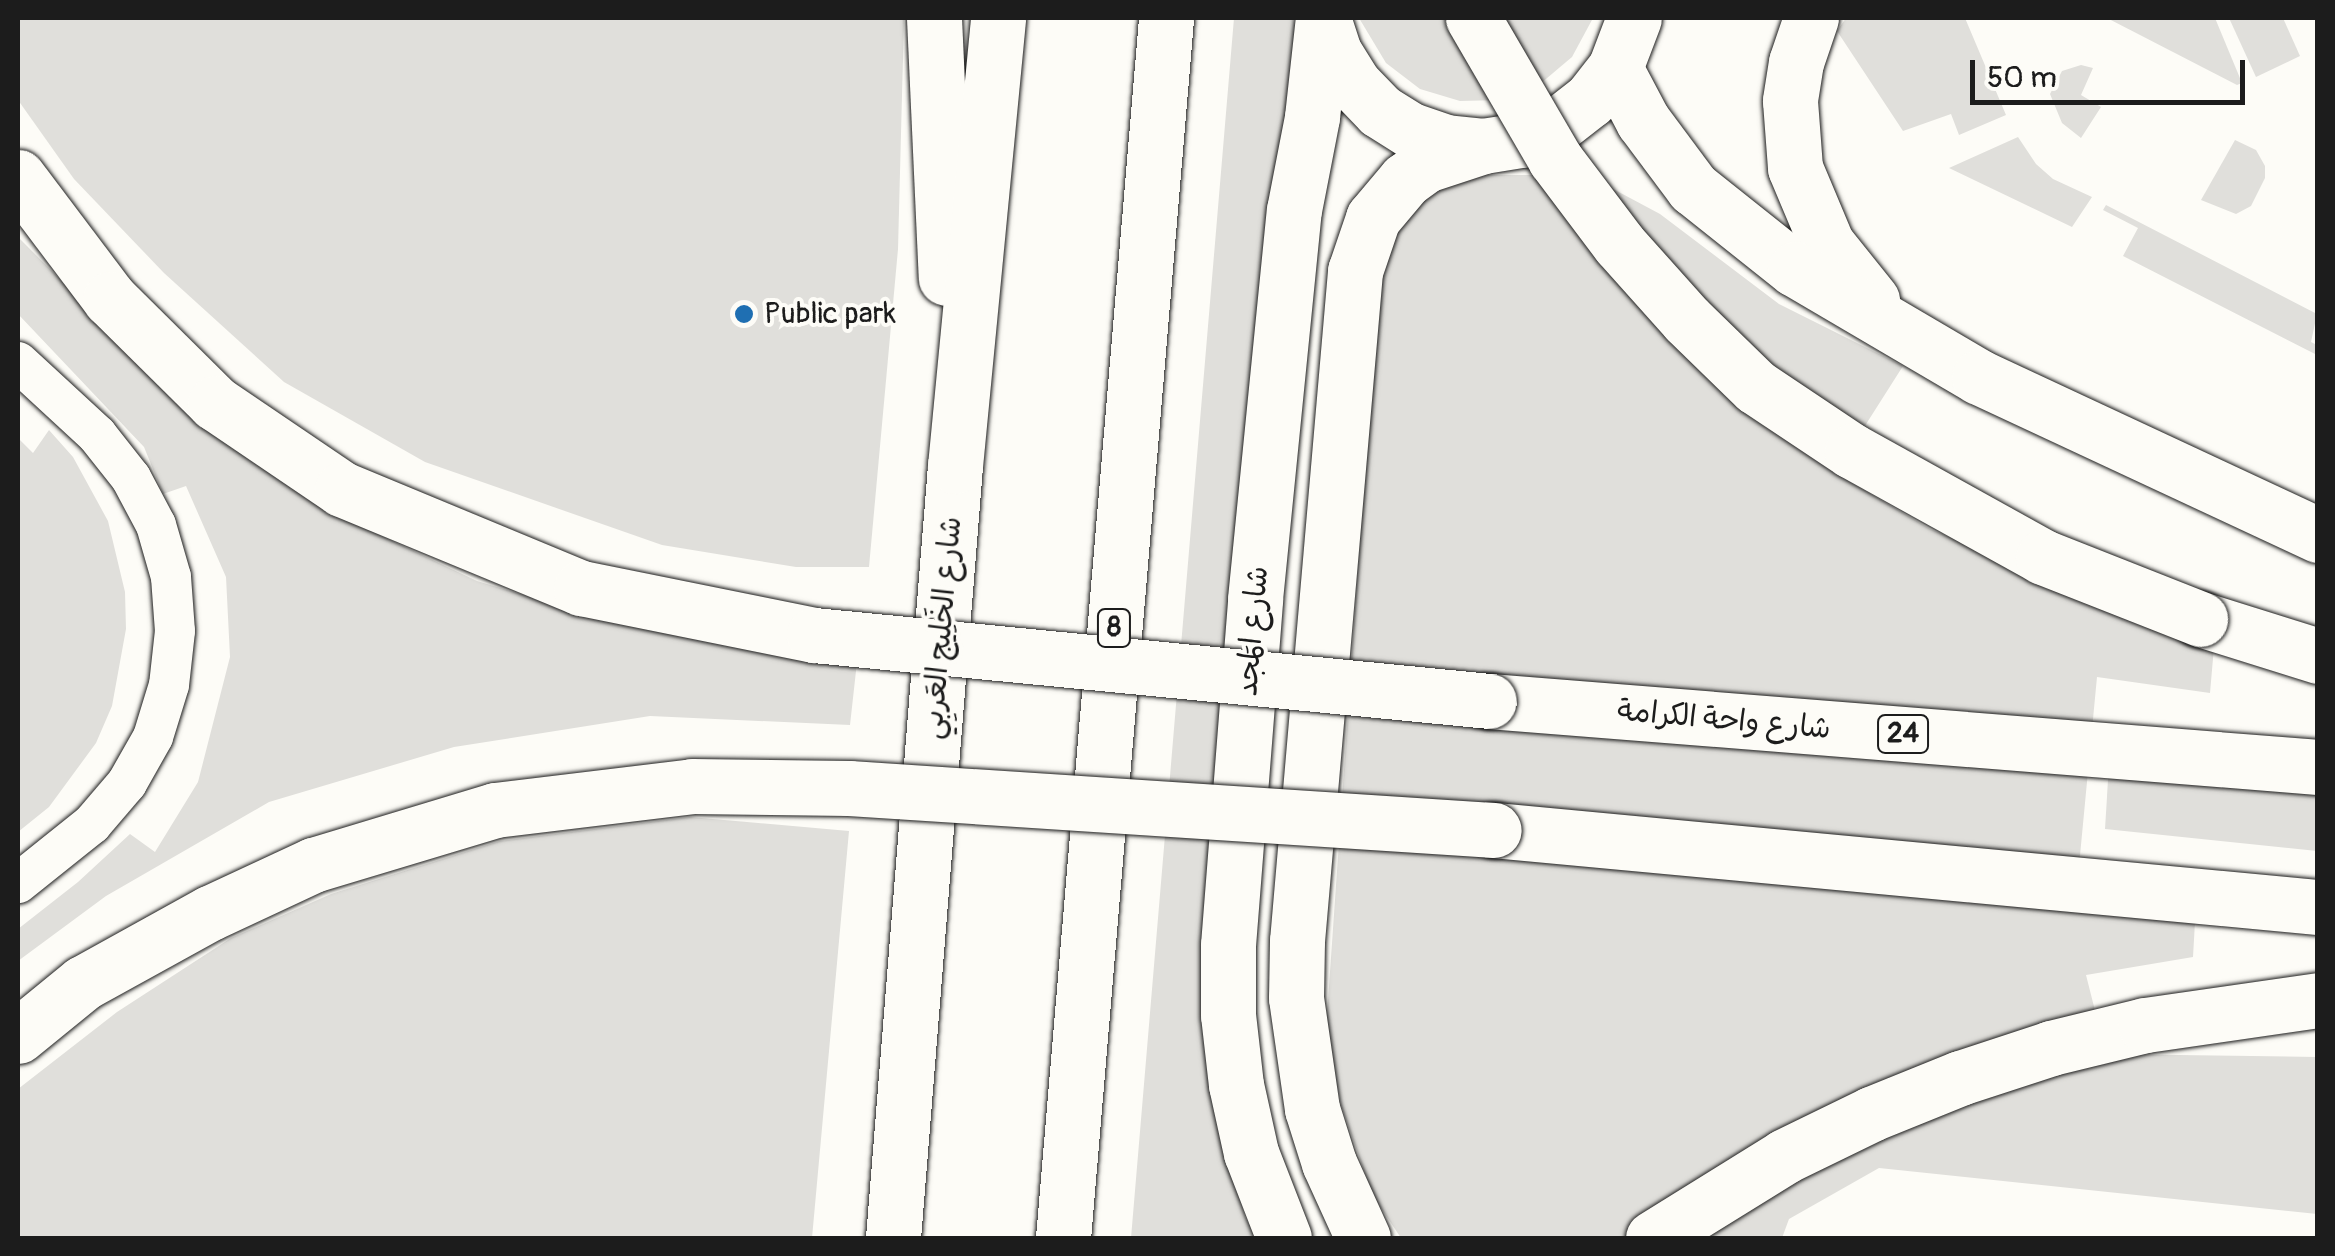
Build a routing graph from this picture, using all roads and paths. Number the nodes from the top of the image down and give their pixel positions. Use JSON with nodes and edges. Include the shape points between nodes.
{"nodes":[{"id":1,"x":934,"y":18,"type":"edge"},
{"id":2,"x":998,"y":18,"type":"edge"},
{"id":3,"x":1166,"y":18,"type":"edge"},
{"id":4,"x":1323,"y":18,"type":"edge"},
{"id":5,"x":1473,"y":18,"type":"edge"},
{"id":6,"x":1634,"y":18,"type":"edge"},
{"id":7,"x":1811,"y":18,"type":"edge"},
{"id":8,"x":1615,"y":68,"type":"junction"},
{"id":9,"x":1483,"y":146,"type":"junction"},
{"id":10,"x":18,"y":177,"type":"edge"},
{"id":11,"x":18,"y":362,"type":"edge"},
{"id":12,"x":1979,"y":377,"type":"junction"},
{"id":13,"x":954,"y":466,"type":"junction"},
{"id":14,"x":2318,"y":535,"type":"edge"},
{"id":15,"x":2318,"y":656,"type":"edge"},
{"id":16,"x":2318,"y":767,"type":"edge"},
{"id":17,"x":18,"y":882,"type":"edge"},
{"id":18,"x":2318,"y":907,"type":"edge"},
{"id":19,"x":2318,"y":1000,"type":"edge"},
{"id":20,"x":18,"y":1036,"type":"edge"},
{"id":21,"x":893,"y":1238,"type":"edge"},
{"id":22,"x":1062,"y":1238,"type":"edge"},
{"id":23,"x":1284,"y":1238,"type":"edge"},
{"id":24,"x":1364,"y":1238,"type":"edge"},
{"id":25,"x":1653,"y":1238,"type":"edge"}],
"edges":[{"from":1,"to":13,"type":"main road"},
{"from":2,"to":13,"type":"main road","name":"شارع الخَلِيج العَربِي"},
{"from":3,"to":22,"type":"main road","number":"8"},
{"from":4,"to":9,"type":"main road","via":[[1334,52],[1380,111],[1446,142]]},
{"from":4,"to":23,"type":"main road","name":"شارع المَجد","via":[[1278,365],[1228,946],[1236,1084],[1251,1152]]},
{"from":5,"to":15,"type":"main road","bridge":true,"via":[[1555,159],[1619,244],[1756,386],[1852,451],[2043,556]]},
{"from":6,"to":8,"type":"main road"},
{"from":7,"to":12,"type":"main road","via":[[1796,62],[1790,120],[1796,168],[1815,221],[1856,286],[1938,340]]},
{"from":8,"to":9,"type":"main road","via":[[1559,124],[1522,140]]},
{"from":8,"to":12,"type":"main road","via":[[1693,188],[1794,269]]},
{"from":9,"to":24,"type":"main road","via":[[1426,165],[1404,180],[1373,218],[1355,271],[1296,998],[1312,1109]]},
{"from":10,"to":16,"type":"main road","name":"شارع واحة الكرامة","number":"24","bridge":true,"via":[[110,299],[215,403],[342,489],[581,588],[814,635],[1489,701]]},
{"from":11,"to":17,"type":"street","via":[[98,435],[131,478],[156,526],[171,578],[175,631],[158,720],[126,783],[92,824]]},
{"from":12,"to":14,"type":"main road"},
{"from":13,"to":21,"type":"main road","name":"شارع الخَلِيج العَربِي"},
{"from":18,"to":20,"type":"main road","bridge":true,"via":[[1494,830],[849,788],[692,786],[495,810],[314,866],[210,913],[83,983]]},
{"from":19,"to":25,"type":"main road","via":[[2239,1009],[2051,1048],[1960,1078],[1785,1156]]}]}
